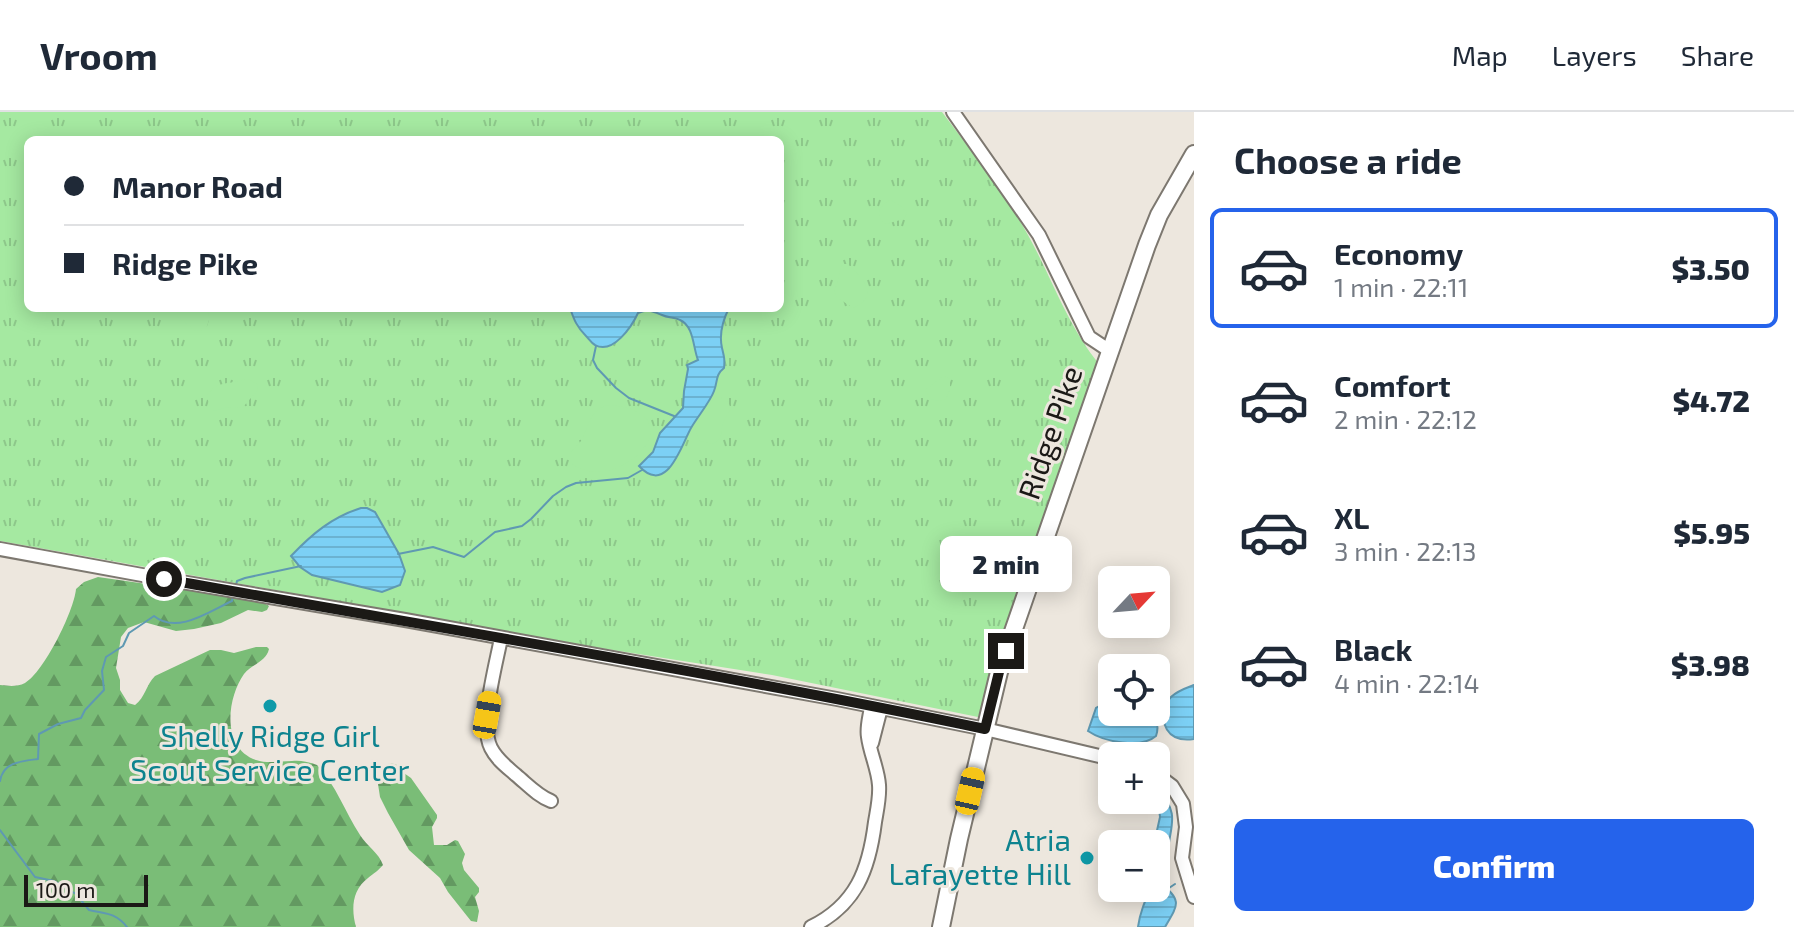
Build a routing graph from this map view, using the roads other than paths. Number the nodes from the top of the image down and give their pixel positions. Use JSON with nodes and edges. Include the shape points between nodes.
{"nodes":[{"id":1,"x":953,"y":112,"type":"edge"},
{"id":2,"x":1194,"y":154,"type":"edge"},
{"id":3,"x":1110,"y":351,"type":"junction"},
{"id":4,"x":0,"y":549,"type":"edge"},
{"id":5,"x":501,"y":638,"type":"junction"},
{"id":6,"x":876,"y":707,"type":"junction"},
{"id":7,"x":985,"y":729,"type":"junction"},
{"id":8,"x":1098,"y":756,"type":"edge"},
{"id":9,"x":1170,"y":784,"type":"edge"},
{"id":10,"x":551,"y":801,"type":"dead end"},
{"id":11,"x":1194,"y":897,"type":"edge"},
{"id":12,"x":811,"y":927,"type":"edge"},
{"id":13,"x":941,"y":927,"type":"edge"}],
"edges":[{"from":1,"to":3,"type":"street","via":[[1039,235],[1089,337]]},
{"from":2,"to":3,"type":"main road","name":"Ridge Pike","via":[[1159,215]]},
{"from":3,"to":7,"type":"main road","name":"Ridge Pike","via":[[999,672]]},
{"from":4,"to":5,"type":"street"},
{"from":5,"to":6,"type":"street"},
{"from":5,"to":10,"type":"street","via":[[487,738],[499,761]]},
{"from":6,"to":7,"type":"street"},
{"from":6,"to":12,"type":"street","via":[[867,731],[879,791],[869,861],[842,906]]},
{"from":7,"to":8,"type":"street"},
{"from":7,"to":13,"type":"main road","name":"Ridge Pike"},
{"from":9,"to":11,"type":"street","via":[[1185,811],[1182,858]]}]}
